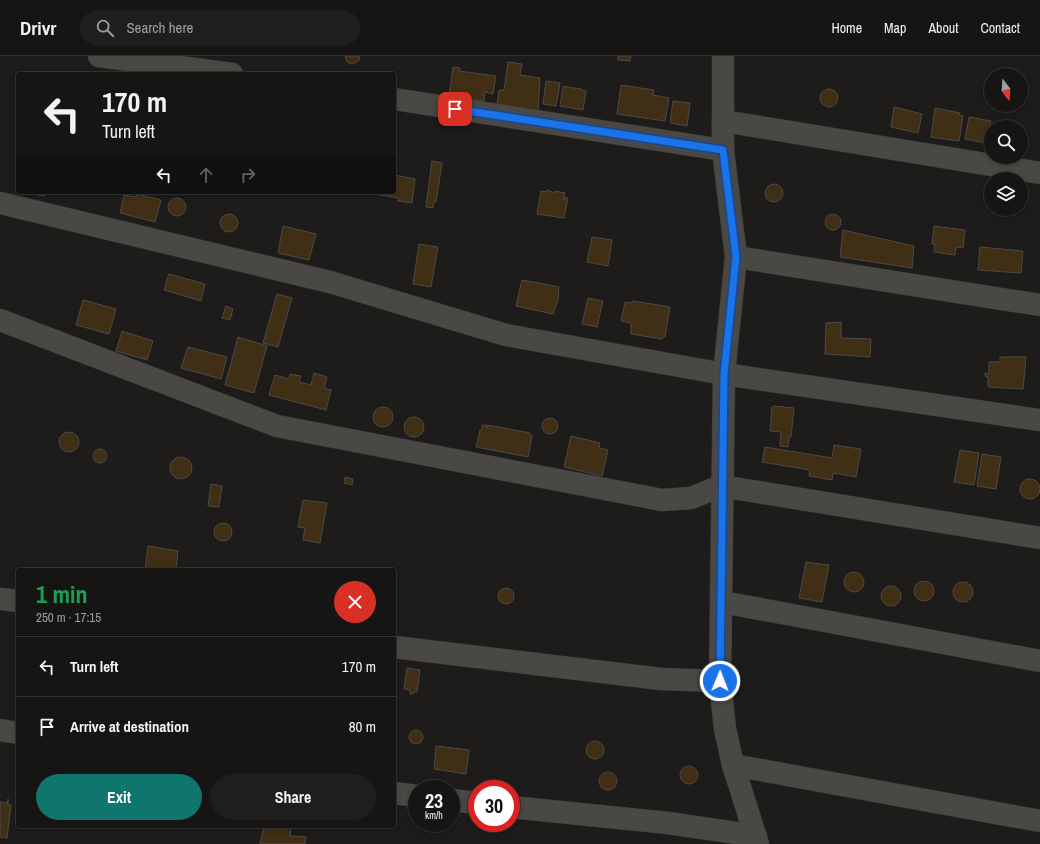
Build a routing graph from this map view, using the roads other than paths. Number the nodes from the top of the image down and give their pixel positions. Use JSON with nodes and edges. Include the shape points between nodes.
{"nodes":[{"id":1,"x":99,"y":56,"type":"edge"},
{"id":2,"x":722,"y":56,"type":"edge"},
{"id":3,"x":217,"y":72,"type":"edge"},
{"id":4,"x":396,"y":99,"type":"edge"},
{"id":5,"x":723,"y":121,"type":"junction"},
{"id":6,"x":723,"y":150,"type":"junction"},
{"id":7,"x":1040,"y":173,"type":"edge"},
{"id":8,"x":0,"y":203,"type":"edge"},
{"id":9,"x":736,"y":257,"type":"junction"},
{"id":10,"x":1040,"y":305,"type":"edge"},
{"id":11,"x":0,"y":320,"type":"edge"},
{"id":12,"x":724,"y":374,"type":"junction"},
{"id":13,"x":1040,"y":420,"type":"edge"},
{"id":14,"x":722,"y":486,"type":"junction"},
{"id":15,"x":1040,"y":538,"type":"edge"},
{"id":16,"x":0,"y":599,"type":"edge"},
{"id":17,"x":16,"y":601,"type":"edge"},
{"id":18,"x":722,"y":602,"type":"junction"},
{"id":19,"x":396,"y":647,"type":"edge"},
{"id":20,"x":1040,"y":661,"type":"edge"},
{"id":21,"x":720,"y":681,"type":"junction"},
{"id":22,"x":0,"y":730,"type":"edge"},
{"id":23,"x":16,"y":733,"type":"edge"},
{"id":24,"x":733,"y":765,"type":"junction"},
{"id":25,"x":396,"y":793,"type":"edge"},
{"id":26,"x":408,"y":795,"type":"edge"},
{"id":27,"x":520,"y":808,"type":"edge"},
{"id":28,"x":1040,"y":822,"type":"edge"},
{"id":29,"x":757,"y":840,"type":"edge"}],
"edges":[{"from":1,"to":3,"type":"street"},
{"from":2,"to":5,"type":"street"},
{"from":4,"to":6,"type":"street"},
{"from":5,"to":6,"type":"street"},
{"from":5,"to":7,"type":"street"},
{"from":6,"to":9,"type":"street"},
{"from":8,"to":12,"type":"street","via":[[330,282],[506,335]]},
{"from":9,"to":10,"type":"street"},
{"from":9,"to":12,"type":"street"},
{"from":11,"to":14,"type":"street","via":[[277,426],[662,500],[691,498]]},
{"from":12,"to":13,"type":"street"},
{"from":12,"to":14,"type":"street"},
{"from":14,"to":15,"type":"street"},
{"from":14,"to":18,"type":"street"},
{"from":16,"to":17,"type":"street"},
{"from":18,"to":20,"type":"street"},
{"from":18,"to":21,"type":"street"},
{"from":19,"to":21,"type":"street","via":[[661,679]]},
{"from":21,"to":24,"type":"street","via":[[725,729]]},
{"from":22,"to":23,"type":"street"},
{"from":24,"to":28,"type":"street"},
{"from":24,"to":29,"type":"street"},
{"from":25,"to":26,"type":"street"},
{"from":27,"to":29,"type":"street","via":[[668,823]]}]}
